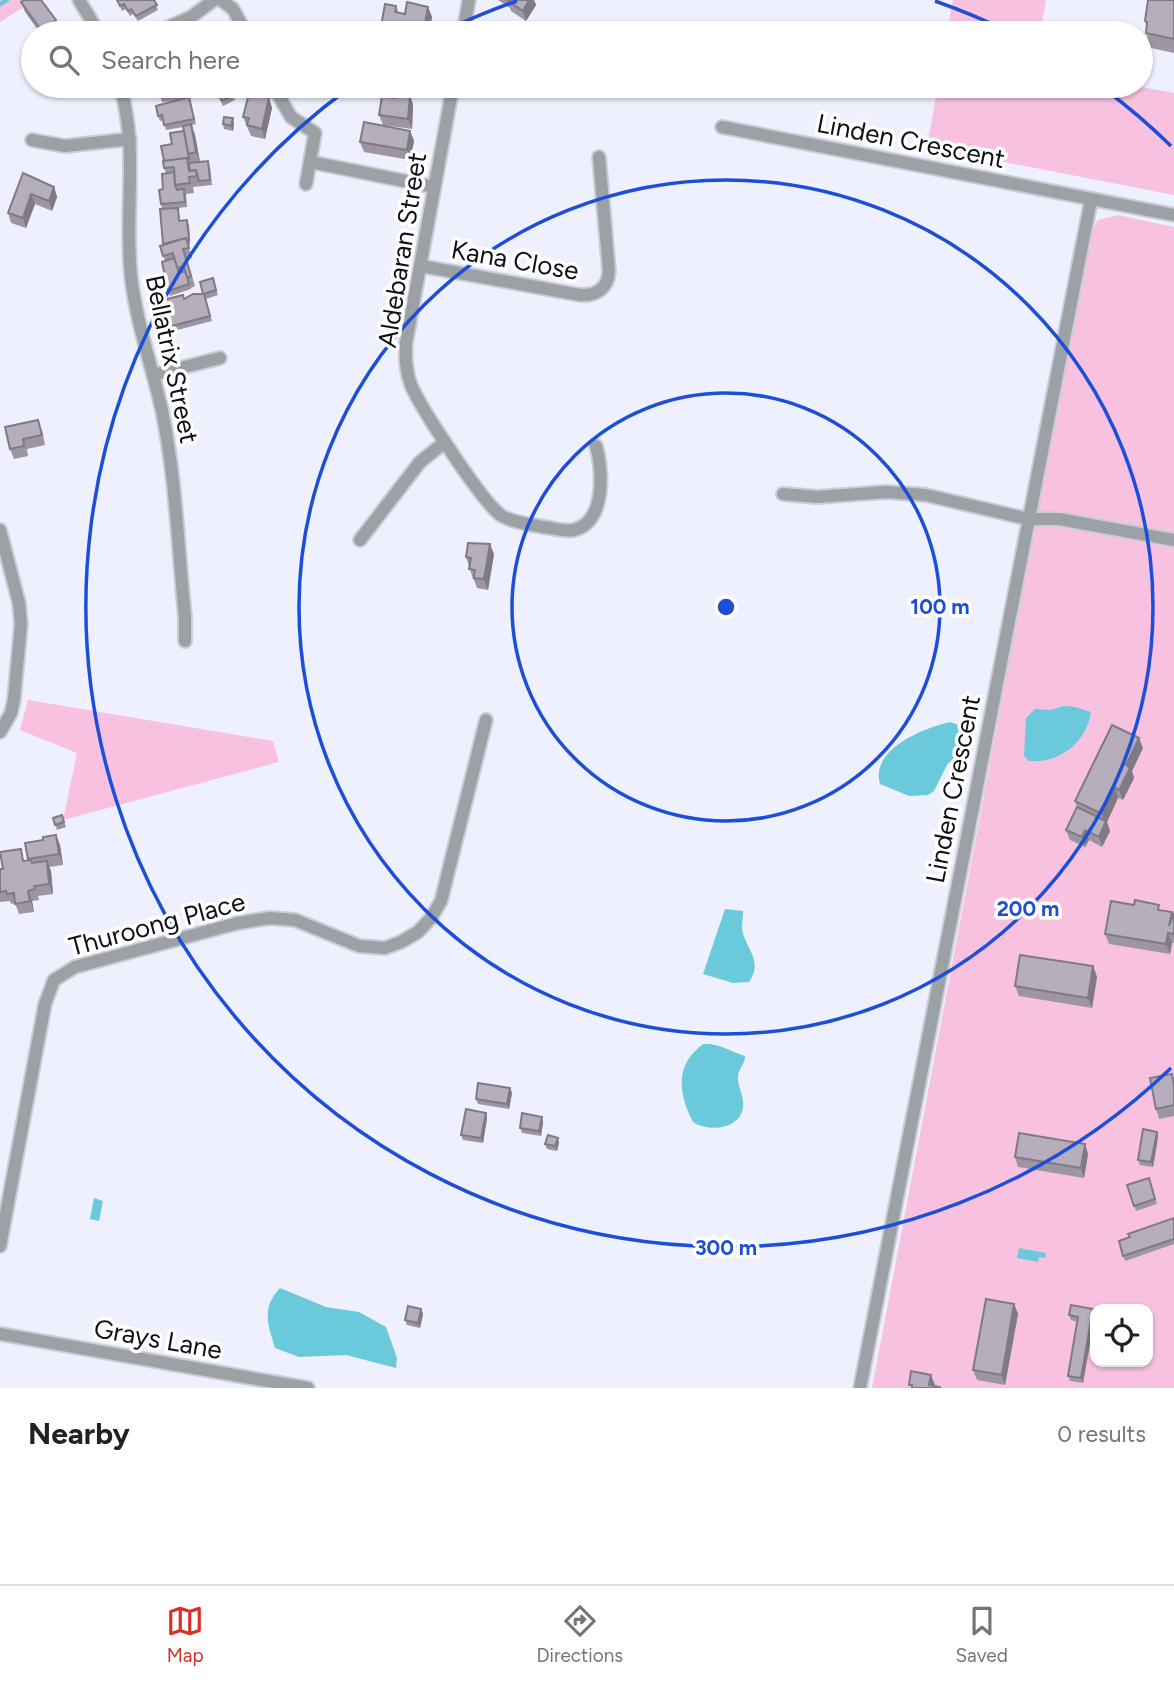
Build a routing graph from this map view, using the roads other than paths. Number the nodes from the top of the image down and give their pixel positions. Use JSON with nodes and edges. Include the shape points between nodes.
{"nodes":[{"id":1,"x":79,"y":0,"type":"edge"},
{"id":2,"x":214,"y":0,"type":"edge"},
{"id":3,"x":221,"y":0,"type":"edge"},
{"id":4,"x":469,"y":0,"type":"edge"},
{"id":5,"x":92,"y":21,"type":"edge"},
{"id":6,"x":182,"y":21,"type":"edge"},
{"id":7,"x":240,"y":21,"type":"edge"},
{"id":8,"x":465,"y":21,"type":"edge"},
{"id":9,"x":122,"y":98,"type":"edge"},
{"id":10,"x":280,"y":98,"type":"edge"},
{"id":11,"x":451,"y":98,"type":"edge"},
{"id":12,"x":722,"y":127,"type":"dead end"},
{"id":13,"x":130,"y":139,"type":"junction"},
{"id":14,"x":32,"y":140,"type":"dead end"},
{"id":15,"x":599,"y":157,"type":"dead end"},
{"id":16,"x":311,"y":162,"type":"junction"},
{"id":17,"x":306,"y":184,"type":"dead end"},
{"id":18,"x":434,"y":187,"type":"junction"},
{"id":19,"x":1091,"y":200,"type":"junction"},
{"id":20,"x":1174,"y":215,"type":"edge"},
{"id":21,"x":421,"y":266,"type":"junction"},
{"id":22,"x":602,"y":290,"type":"junction"},
{"id":23,"x":611,"y":300,"type":"dead end"},
{"id":24,"x":220,"y":358,"type":"dead end"},
{"id":25,"x":153,"y":375,"type":"junction"},
{"id":26,"x":445,"y":442,"type":"junction"},
{"id":27,"x":596,"y":446,"type":"dead end"},
{"id":28,"x":783,"y":494,"type":"dead end"},
{"id":29,"x":1028,"y":519,"type":"junction"},
{"id":30,"x":0,"y":530,"type":"edge"},
{"id":31,"x":360,"y":540,"type":"dead end"},
{"id":32,"x":1174,"y":540,"type":"edge"},
{"id":33,"x":185,"y":641,"type":"dead end"},
{"id":34,"x":486,"y":720,"type":"dead end"},
{"id":35,"x":0,"y":732,"type":"edge"},
{"id":36,"x":0,"y":1246,"type":"edge"},
{"id":37,"x":0,"y":1334,"type":"edge"},
{"id":38,"x":308,"y":1388,"type":"edge"},
{"id":39,"x":860,"y":1388,"type":"edge"}],
"edges":[{"from":1,"to":5,"type":"street"},
{"from":2,"to":6,"type":"street"},
{"from":3,"to":7,"type":"street"},
{"from":4,"to":8,"type":"street"},
{"from":9,"to":13,"type":"street","name":"Bellatrix Street"},
{"from":10,"to":16,"type":"street","via":[[291,117],[315,134]]},
{"from":11,"to":18,"type":"street","name":"Aldebaran Street"},
{"from":12,"to":19,"type":"street","name":"Linden Crescent"},
{"from":13,"to":14,"type":"street","via":[[65,146]]},
{"from":13,"to":25,"type":"street","name":"Bellatrix Street","via":[[133,294]]},
{"from":15,"to":22,"type":"street","name":"Kana Close","via":[[609,271]]},
{"from":16,"to":17,"type":"street"},
{"from":16,"to":18,"type":"street"},
{"from":18,"to":21,"type":"street","name":"Aldebaran Street"},
{"from":19,"to":20,"type":"street","name":"Linden Crescent"},
{"from":19,"to":29,"type":"street","name":"Linden Crescent"},
{"from":21,"to":22,"type":"street","name":"Kana Close","via":[[580,295]]},
{"from":21,"to":26,"type":"street","name":"Aldebaran Street","via":[[406,363],[415,394]]},
{"from":22,"to":23,"type":"street","name":"Kana Close"},
{"from":24,"to":25,"type":"street"},
{"from":25,"to":33,"type":"street","name":"Bellatrix Street","via":[[170,461]]},
{"from":26,"to":27,"type":"street","name":"Aldebaran Street","via":[[496,512],[522,523],[566,531],[582,527],[595,511],[602,468]]},
{"from":26,"to":31,"type":"street","via":[[420,462]]},
{"from":28,"to":29,"type":"street","via":[[926,495]]},
{"from":29,"to":32,"type":"street","via":[[1059,519]]},
{"from":29,"to":39,"type":"street","name":"Linden Crescent"},
{"from":30,"to":35,"type":"street","via":[[21,624],[14,699]]},
{"from":34,"to":36,"type":"street","name":"Thuroong Place","via":[[441,901],[411,938],[393,946],[367,948],[295,920],[258,919],[59,975],[45,1004]]},
{"from":37,"to":38,"type":"street","name":"Grays Lane"}]}
